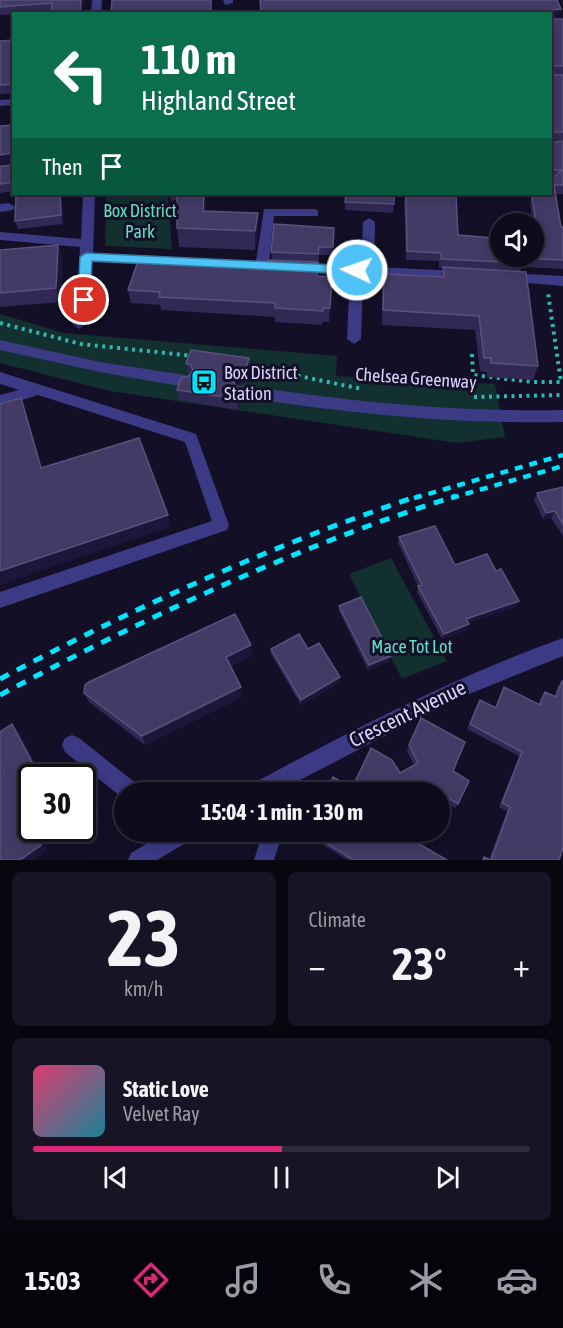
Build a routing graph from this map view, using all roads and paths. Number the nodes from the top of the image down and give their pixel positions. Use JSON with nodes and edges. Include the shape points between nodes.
{"nodes":[{"id":1,"x":89,"y":195,"type":"edge"},
{"id":2,"x":314,"y":213,"type":"dead end"},
{"id":3,"x":369,"y":222,"type":"dead end"},
{"id":4,"x":0,"y":236,"type":"edge"},
{"id":5,"x":87,"y":250,"type":"junction"},
{"id":6,"x":262,"y":265,"type":"junction"},
{"id":7,"x":362,"y":271,"type":"junction"},
{"id":8,"x":547,"y":280,"type":"junction"},
{"id":9,"x":563,"y":281,"type":"edge"},
{"id":10,"x":0,"y":323,"type":"edge"},
{"id":11,"x":79,"y":324,"type":"dead end"},
{"id":12,"x":354,"y":339,"type":"dead end"},
{"id":13,"x":0,"y":345,"type":"edge"},
{"id":14,"x":163,"y":352,"type":"junction"},
{"id":15,"x":472,"y":354,"type":"dead end"},
{"id":16,"x":202,"y":357,"type":"edge"},
{"id":17,"x":160,"y":359,"type":"dead end"},
{"id":18,"x":244,"y":364,"type":"edge"},
{"id":19,"x":0,"y":378,"type":"edge"},
{"id":20,"x":185,"y":381,"type":"edge"},
{"id":21,"x":37,"y":390,"type":"junction"},
{"id":22,"x":365,"y":390,"type":"dead end"},
{"id":23,"x":243,"y":391,"type":"dead end"},
{"id":24,"x":563,"y":395,"type":"edge"},
{"id":25,"x":470,"y":398,"type":"dead end"},
{"id":26,"x":0,"y":400,"type":"edge"},
{"id":27,"x":563,"y":416,"type":"edge"},
{"id":28,"x":0,"y":600,"type":"edge"},
{"id":29,"x":563,"y":647,"type":"edge"},
{"id":30,"x":72,"y":745,"type":"dead end"},
{"id":31,"x":118,"y":782,"type":"edge"},
{"id":32,"x":277,"y":782,"type":"edge"},
{"id":33,"x":163,"y":842,"type":"edge"},
{"id":34,"x":270,"y":842,"type":"edge"},
{"id":35,"x":138,"y":860,"type":"edge"},
{"id":36,"x":264,"y":860,"type":"edge"}],
"edges":[{"from":1,"to":5,"type":"street"},
{"from":2,"to":6,"type":"street","via":[[268,212]]},
{"from":3,"to":7,"type":"street"},
{"from":4,"to":5,"type":"street"},
{"from":5,"to":6,"type":"street"},
{"from":5,"to":11,"type":"street"},
{"from":6,"to":7,"type":"street"},
{"from":7,"to":8,"type":"street"},
{"from":7,"to":12,"type":"street"},
{"from":8,"to":9,"type":"street"},
{"from":8,"to":15,"type":"path","via":[[561,382],[473,375]]},
{"from":10,"to":14,"type":"path","via":[[81,344]]},
{"from":13,"to":20,"type":"street"},
{"from":14,"to":16,"type":"path"},
{"from":14,"to":17,"type":"path"},
{"from":18,"to":22,"type":"path","name":"Chelsea Greenway"},
{"from":19,"to":21,"type":"street"},
{"from":21,"to":26,"type":"street"},
{"from":21,"to":28,"type":"street","via":[[191,438],[221,525]]},
{"from":23,"to":27,"type":"street","via":[[408,414]]},
{"from":24,"to":25,"type":"path","name":"Chelsea Greenway"},
{"from":29,"to":32,"type":"street","name":"Crescent Avenue","via":[[486,675],[424,704]]},
{"from":30,"to":31,"type":"street"},
{"from":33,"to":35,"type":"street"},
{"from":34,"to":36,"type":"street"}]}
